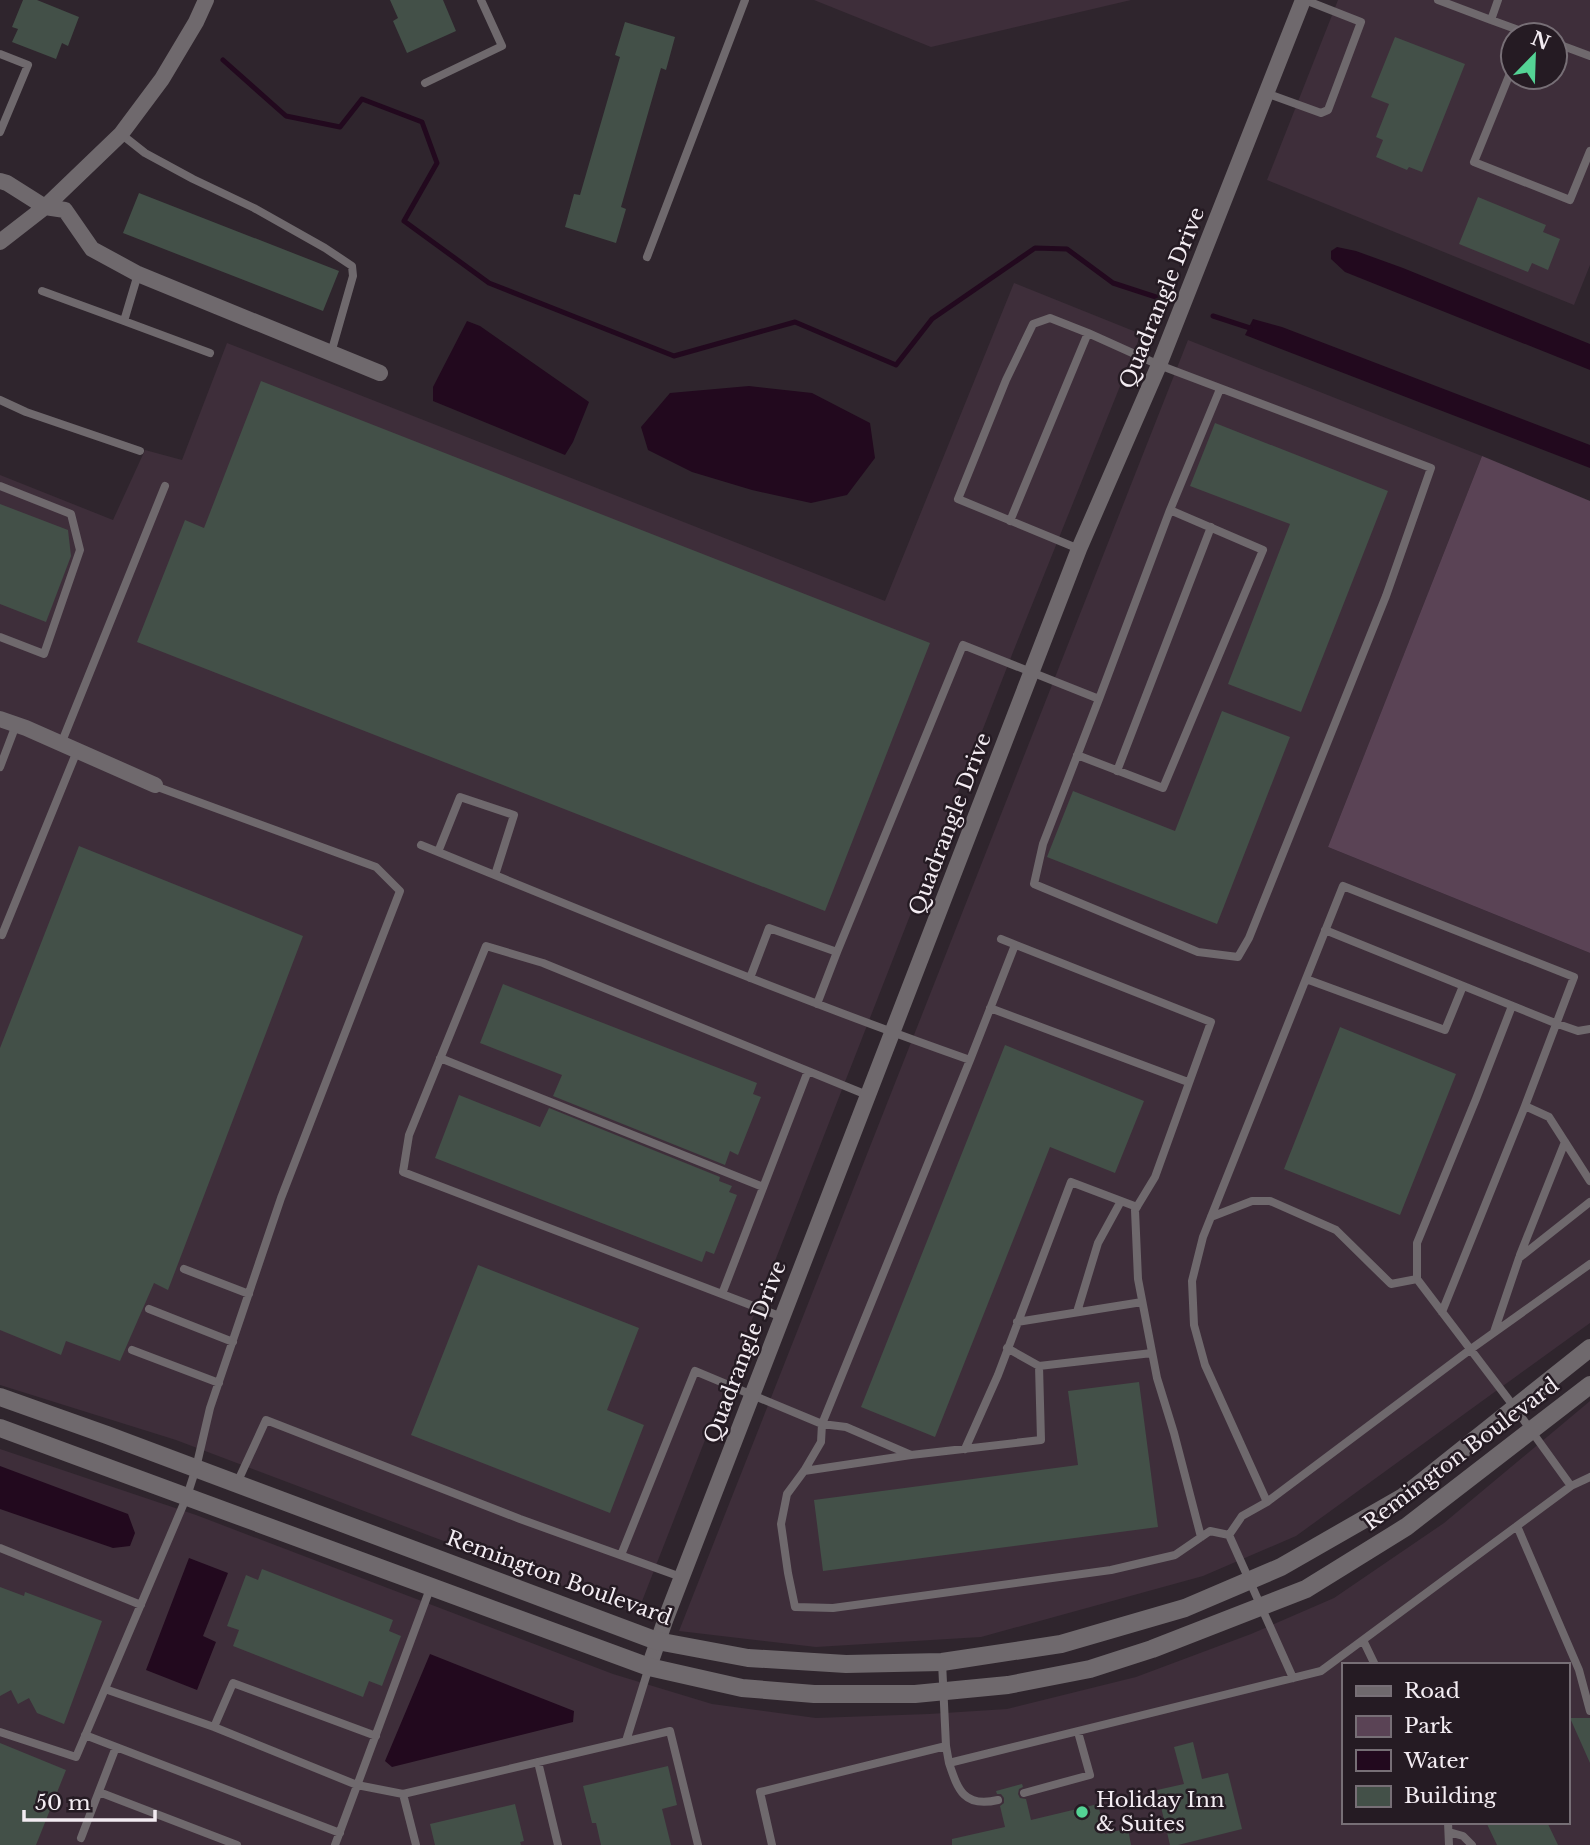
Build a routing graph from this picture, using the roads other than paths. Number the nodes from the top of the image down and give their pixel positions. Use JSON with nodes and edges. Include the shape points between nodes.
{"nodes":[{"id":1,"x":206,"y":0,"type":"edge"},
{"id":2,"x":481,"y":0,"type":"edge"},
{"id":3,"x":745,"y":0,"type":"edge"},
{"id":4,"x":1304,"y":0,"type":"edge"},
{"id":5,"x":1439,"y":0,"type":"edge"},
{"id":6,"x":1498,"y":0,"type":"edge"},
{"id":7,"x":1491,"y":20,"type":"junction"},
{"id":8,"x":1499,"y":23,"type":"edge"},
{"id":9,"x":1569,"y":48,"type":"edge"},
{"id":10,"x":0,"y":54,"type":"edge"},
{"id":11,"x":1590,"y":56,"type":"edge"},
{"id":12,"x":425,"y":83,"type":"dead end"},
{"id":13,"x":1503,"y":91,"type":"edge"},
{"id":14,"x":1266,"y":93,"type":"junction"},
{"id":15,"x":0,"y":132,"type":"edge"},
{"id":16,"x":121,"y":134,"type":"junction"},
{"id":17,"x":1590,"y":151,"type":"edge"},
{"id":18,"x":0,"y":181,"type":"edge"},
{"id":19,"x":45,"y":207,"type":"junction"},
{"id":20,"x":0,"y":242,"type":"edge"},
{"id":21,"x":647,"y":257,"type":"dead end"},
{"id":22,"x":138,"y":274,"type":"junction"},
{"id":23,"x":42,"y":291,"type":"dead end"},
{"id":24,"x":124,"y":321,"type":"junction"},
{"id":25,"x":1088,"y":333,"type":"junction"},
{"id":26,"x":210,"y":353,"type":"dead end"},
{"id":27,"x":331,"y":353,"type":"junction"},
{"id":28,"x":1159,"y":365,"type":"junction"},
{"id":29,"x":380,"y":373,"type":"dead end"},
{"id":30,"x":1220,"y":389,"type":"junction"},
{"id":31,"x":0,"y":400,"type":"edge"},
{"id":32,"x":140,"y":451,"type":"dead end"},
{"id":33,"x":0,"y":486,"type":"edge"},
{"id":34,"x":165,"y":486,"type":"dead end"},
{"id":35,"x":1170,"y":510,"type":"junction"},
{"id":36,"x":1010,"y":521,"type":"junction"},
{"id":37,"x":1211,"y":527,"type":"junction"},
{"id":38,"x":1079,"y":549,"type":"junction"},
{"id":39,"x":0,"y":637,"type":"edge"},
{"id":40,"x":1031,"y":672,"type":"junction"},
{"id":41,"x":1099,"y":699,"type":"junction"},
{"id":42,"x":0,"y":719,"type":"edge"},
{"id":43,"x":16,"y":725,"type":"junction"},
{"id":44,"x":61,"y":744,"type":"junction"},
{"id":45,"x":77,"y":751,"type":"junction"},
{"id":46,"x":1077,"y":755,"type":"junction"},
{"id":47,"x":0,"y":767,"type":"edge"},
{"id":48,"x":1117,"y":771,"type":"junction"},
{"id":49,"x":155,"y":785,"type":"joint"},
{"id":50,"x":421,"y":845,"type":"dead end"},
{"id":51,"x":438,"y":852,"type":"junction"},
{"id":52,"x":495,"y":875,"type":"junction"},
{"id":53,"x":1325,"y":930,"type":"junction"},
{"id":54,"x":2,"y":935,"type":"dead end"},
{"id":55,"x":1001,"y":939,"type":"dead end"},
{"id":56,"x":1015,"y":945,"type":"junction"},
{"id":57,"x":837,"y":952,"type":"junction"},
{"id":58,"x":750,"y":978,"type":"junction"},
{"id":59,"x":1306,"y":979,"type":"junction"},
{"id":60,"x":1463,"y":986,"type":"junction"},
{"id":61,"x":817,"y":1004,"type":"junction"},
{"id":62,"x":1511,"y":1006,"type":"junction"},
{"id":63,"x":990,"y":1008,"type":"junction"},
{"id":64,"x":1555,"y":1023,"type":"junction"},
{"id":65,"x":1590,"y":1028,"type":"edge"},
{"id":66,"x":892,"y":1033,"type":"junction"},
{"id":67,"x":440,"y":1058,"type":"junction"},
{"id":68,"x":970,"y":1060,"type":"junction"},
{"id":69,"x":808,"y":1071,"type":"junction"},
{"id":70,"x":1188,"y":1082,"type":"junction"},
{"id":71,"x":867,"y":1095,"type":"junction"},
{"id":72,"x":1525,"y":1106,"type":"junction"},
{"id":73,"x":1565,"y":1142,"type":"junction"},
{"id":74,"x":1590,"y":1181,"type":"edge"},
{"id":75,"x":763,"y":1187,"type":"junction"},
{"id":76,"x":1121,"y":1201,"type":"junction"},
{"id":77,"x":1590,"y":1202,"type":"edge"},
{"id":78,"x":1137,"y":1207,"type":"junction"},
{"id":79,"x":1211,"y":1217,"type":"junction"},
{"id":80,"x":1518,"y":1258,"type":"junction"},
{"id":81,"x":1590,"y":1264,"type":"edge"},
{"id":82,"x":184,"y":1269,"type":"dead end"},
{"id":83,"x":1417,"y":1279,"type":"junction"},
{"id":84,"x":249,"y":1294,"type":"junction"},
{"id":85,"x":722,"y":1294,"type":"junction"},
{"id":86,"x":1142,"y":1302,"type":"junction"},
{"id":87,"x":149,"y":1309,"type":"dead end"},
{"id":88,"x":1077,"y":1312,"type":"junction"},
{"id":89,"x":1442,"y":1312,"type":"junction"},
{"id":90,"x":782,"y":1317,"type":"junction"},
{"id":91,"x":1017,"y":1322,"type":"junction"},
{"id":92,"x":1493,"y":1333,"type":"junction"},
{"id":93,"x":233,"y":1342,"type":"junction"},
{"id":94,"x":1007,"y":1348,"type":"junction"},
{"id":95,"x":1590,"y":1348,"type":"edge"},
{"id":96,"x":1471,"y":1349,"type":"junction"},
{"id":97,"x":132,"y":1350,"type":"dead end"},
{"id":98,"x":1152,"y":1353,"type":"junction"},
{"id":99,"x":1039,"y":1366,"type":"junction"},
{"id":100,"x":219,"y":1383,"type":"junction"},
{"id":101,"x":1590,"y":1385,"type":"edge"},
{"id":102,"x":752,"y":1394,"type":"junction"},
{"id":103,"x":0,"y":1397,"type":"edge"},
{"id":104,"x":1515,"y":1408,"type":"junction"},
{"id":105,"x":822,"y":1424,"type":"junction"},
{"id":106,"x":0,"y":1428,"type":"edge"},
{"id":107,"x":1531,"y":1430,"type":"junction"},
{"id":108,"x":965,"y":1449,"type":"junction"},
{"id":109,"x":911,"y":1455,"type":"junction"},
{"id":110,"x":196,"y":1468,"type":"junction"},
{"id":111,"x":804,"y":1471,"type":"junction"},
{"id":112,"x":1590,"y":1477,"type":"edge"},
{"id":113,"x":237,"y":1483,"type":"junction"},
{"id":114,"x":1571,"y":1486,"type":"junction"},
{"id":115,"x":187,"y":1496,"type":"junction"},
{"id":116,"x":1267,"y":1503,"type":"junction"},
{"id":117,"x":1517,"y":1526,"type":"junction"},
{"id":118,"x":1229,"y":1535,"type":"junction"},
{"id":119,"x":1201,"y":1537,"type":"junction"},
{"id":120,"x":0,"y":1548,"type":"edge"},
{"id":121,"x":621,"y":1555,"type":"junction"},
{"id":122,"x":681,"y":1577,"type":"junction"},
{"id":123,"x":1250,"y":1581,"type":"junction"},
{"id":124,"x":430,"y":1587,"type":"junction"},
{"id":125,"x":142,"y":1605,"type":"junction"},
{"id":126,"x":1262,"y":1608,"type":"junction"},
{"id":127,"x":1363,"y":1640,"type":"junction"},
{"id":128,"x":657,"y":1641,"type":"junction"},
{"id":129,"x":942,"y":1662,"type":"junction"},
{"id":130,"x":1374,"y":1663,"type":"edge"},
{"id":131,"x":649,"y":1667,"type":"junction"},
{"id":132,"x":1293,"y":1678,"type":"junction"},
{"id":133,"x":105,"y":1689,"type":"junction"},
{"id":134,"x":943,"y":1691,"type":"junction"},
{"id":135,"x":1590,"y":1711,"type":"edge"},
{"id":136,"x":214,"y":1727,"type":"junction"},
{"id":137,"x":0,"y":1732,"type":"edge"},
{"id":138,"x":1078,"y":1732,"type":"junction"},
{"id":139,"x":85,"y":1735,"type":"junction"},
{"id":140,"x":376,"y":1736,"type":"junction"},
{"id":141,"x":626,"y":1741,"type":"junction"},
{"id":142,"x":946,"y":1746,"type":"junction"},
{"id":143,"x":116,"y":1747,"type":"junction"},
{"id":144,"x":538,"y":1762,"type":"junction"},
{"id":145,"x":949,"y":1763,"type":"junction"},
{"id":146,"x":357,"y":1785,"type":"junction"},
{"id":147,"x":99,"y":1792,"type":"junction"},
{"id":148,"x":1024,"y":1793,"type":"dead end"},
{"id":149,"x":403,"y":1794,"type":"junction"},
{"id":150,"x":998,"y":1800,"type":"dead end"},
{"id":151,"x":1449,"y":1827,"type":"edge"},
{"id":152,"x":340,"y":1833,"type":"junction"},
{"id":153,"x":81,"y":1838,"type":"dead end"},
{"id":154,"x":237,"y":1845,"type":"edge"},
{"id":155,"x":335,"y":1845,"type":"edge"},
{"id":156,"x":416,"y":1845,"type":"edge"},
{"id":157,"x":558,"y":1845,"type":"edge"},
{"id":158,"x":698,"y":1845,"type":"edge"},
{"id":159,"x":772,"y":1845,"type":"edge"},
{"id":160,"x":1449,"y":1845,"type":"edge"},
{"id":161,"x":1472,"y":1845,"type":"edge"}],
"edges":[{"from":1,"to":16,"type":"street","via":[[162,79]]},
{"from":2,"to":12,"type":"lane","via":[[502,46]]},
{"from":3,"to":21,"type":"lane"},
{"from":4,"to":14,"type":"street","name":"Quadrangle Drive"},
{"from":4,"to":14,"type":"lane","via":[[1361,22],[1328,110],[1321,113]]},
{"from":5,"to":7,"type":"lane"},
{"from":6,"to":7,"type":"lane"},
{"from":7,"to":8,"type":"lane"},
{"from":9,"to":11,"type":"lane"},
{"from":10,"to":15,"type":"lane","via":[[28,65]]},
{"from":13,"to":17,"type":"lane","via":[[1474,162],[1570,200]]},
{"from":14,"to":28,"type":"street","name":"Quadrangle Drive"},
{"from":16,"to":19,"type":"street"},
{"from":16,"to":27,"type":"lane","via":[[145,153],[254,208],[352,266]]},
{"from":18,"to":19,"type":"street"},
{"from":19,"to":20,"type":"street"},
{"from":19,"to":22,"type":"street","via":[[65,210],[92,249]]},
{"from":22,"to":24,"type":"lane"},
{"from":22,"to":27,"type":"street"},
{"from":23,"to":24,"type":"lane"},
{"from":24,"to":26,"type":"lane"},
{"from":25,"to":28,"type":"lane"},
{"from":25,"to":36,"type":"lane"},
{"from":25,"to":36,"type":"lane","via":[[1050,318],[1033,324],[1006,380],[958,499]]},
{"from":27,"to":29,"type":"street"},
{"from":28,"to":30,"type":"lane"},
{"from":28,"to":38,"type":"street","name":"Quadrangle Drive"},
{"from":30,"to":35,"type":"lane"},
{"from":30,"to":46,"type":"lane","via":[[1431,468],[1386,597],[1238,957],[1198,952],[1034,884],[1043,844]]},
{"from":31,"to":32,"type":"lane"},
{"from":33,"to":39,"type":"lane","via":[[71,514],[80,550],[44,654]]},
{"from":34,"to":44,"type":"lane"},
{"from":35,"to":37,"type":"lane"},
{"from":35,"to":41,"type":"lane"},
{"from":36,"to":38,"type":"lane"},
{"from":37,"to":48,"type":"lane"},
{"from":37,"to":48,"type":"lane","via":[[1263,550],[1163,788]]},
{"from":38,"to":40,"type":"street","name":"Quadrangle Drive"},
{"from":40,"to":41,"type":"lane"},
{"from":40,"to":57,"type":"lane","via":[[963,645]]},
{"from":40,"to":66,"type":"street","name":"Quadrangle Drive"},
{"from":41,"to":46,"type":"lane"},
{"from":42,"to":43,"type":"street"},
{"from":43,"to":44,"type":"street"},
{"from":43,"to":47,"type":"lane"},
{"from":44,"to":45,"type":"street"},
{"from":45,"to":49,"type":"street"},
{"from":45,"to":54,"type":"lane"},
{"from":46,"to":48,"type":"lane"},
{"from":49,"to":84,"type":"lane","via":[[376,867],[400,891],[281,1198]]},
{"from":50,"to":51,"type":"lane"},
{"from":51,"to":52,"type":"lane"},
{"from":51,"to":52,"type":"lane","via":[[460,797],[514,816]]},
{"from":52,"to":58,"type":"lane"},
{"from":53,"to":59,"type":"lane"},
{"from":53,"to":60,"type":"lane"},
{"from":53,"to":64,"type":"lane","via":[[1343,886],[1574,977]]},
{"from":55,"to":56,"type":"lane"},
{"from":56,"to":63,"type":"lane"},
{"from":56,"to":70,"type":"lane","via":[[1211,1022]]},
{"from":57,"to":58,"type":"lane","via":[[769,928]]},
{"from":57,"to":61,"type":"lane"},
{"from":58,"to":61,"type":"lane"},
{"from":59,"to":60,"type":"lane","via":[[1445,1030]]},
{"from":59,"to":79,"type":"lane"},
{"from":60,"to":62,"type":"lane"},
{"from":61,"to":66,"type":"lane"},
{"from":62,"to":64,"type":"lane"},
{"from":62,"to":83,"type":"lane","via":[[1418,1244]]},
{"from":63,"to":68,"type":"lane"},
{"from":63,"to":70,"type":"lane"},
{"from":64,"to":65,"type":"lane","via":[[1578,1031]]},
{"from":64,"to":72,"type":"lane"},
{"from":66,"to":68,"type":"lane"},
{"from":66,"to":71,"type":"street","name":"Quadrangle Drive"},
{"from":67,"to":69,"type":"lane","via":[[486,946],[543,963]]},
{"from":67,"to":75,"type":"lane"},
{"from":67,"to":85,"type":"lane","via":[[409,1135],[403,1172]]},
{"from":68,"to":105,"type":"lane"},
{"from":69,"to":71,"type":"lane"},
{"from":69,"to":75,"type":"lane"},
{"from":70,"to":78,"type":"lane","via":[[1155,1177]]},
{"from":71,"to":90,"type":"street","name":"Quadrangle Drive"},
{"from":72,"to":73,"type":"lane","via":[[1549,1117]]},
{"from":72,"to":89,"type":"lane"},
{"from":73,"to":74,"type":"lane"},
{"from":73,"to":80,"type":"lane"},
{"from":75,"to":85,"type":"lane"},
{"from":76,"to":78,"type":"lane"},
{"from":76,"to":88,"type":"lane","via":[[1098,1243]]},
{"from":76,"to":91,"type":"lane","via":[[1071,1182]]},
{"from":77,"to":80,"type":"lane"},
{"from":78,"to":86,"type":"lane"},
{"from":79,"to":83,"type":"lane","via":[[1251,1201],[1270,1202],[1336,1230],[1391,1284]]},
{"from":79,"to":116,"type":"lane","via":[[1192,1281],[1194,1325],[1205,1365]]},
{"from":80,"to":92,"type":"lane"},
{"from":81,"to":92,"type":"lane"},
{"from":82,"to":84,"type":"lane"},
{"from":83,"to":89,"type":"lane"},
{"from":84,"to":93,"type":"lane"},
{"from":85,"to":90,"type":"lane"},
{"from":86,"to":88,"type":"lane"},
{"from":86,"to":98,"type":"lane"},
{"from":87,"to":93,"type":"lane"},
{"from":88,"to":91,"type":"lane"},
{"from":89,"to":96,"type":"lane"},
{"from":90,"to":102,"type":"street","name":"Quadrangle Drive"},
{"from":91,"to":94,"type":"lane"},
{"from":92,"to":96,"type":"lane"},
{"from":93,"to":100,"type":"lane"},
{"from":94,"to":99,"type":"lane"},
{"from":94,"to":108,"type":"lane"},
{"from":95,"to":104,"type":"street","name":"Remington Boulevard"},
{"from":96,"to":104,"type":"lane"},
{"from":96,"to":116,"type":"lane"},
{"from":97,"to":100,"type":"lane"},
{"from":98,"to":99,"type":"lane"},
{"from":98,"to":119,"type":"lane"},
{"from":99,"to":108,"type":"lane","via":[[1041,1440]]},
{"from":100,"to":110,"type":"lane"},
{"from":101,"to":107,"type":"street","name":"Remington Boulevard"},
{"from":102,"to":105,"type":"lane"},
{"from":102,"to":121,"type":"lane","via":[[695,1371]]},
{"from":102,"to":122,"type":"street","name":"Quadrangle Drive"},
{"from":103,"to":110,"type":"street","name":"Remington Boulevard"},
{"from":104,"to":107,"type":"lane"},
{"from":104,"to":123,"type":"street","name":"Remington Boulevard","via":[[1403,1497]]},
{"from":105,"to":109,"type":"lane","via":[[846,1427]]},
{"from":105,"to":111,"type":"lane","via":[[821,1442]]},
{"from":106,"to":115,"type":"street","name":"Remington Boulevard"},
{"from":107,"to":114,"type":"lane"},
{"from":107,"to":126,"type":"street","name":"Remington Boulevard","via":[[1406,1527],[1306,1589]]},
{"from":108,"to":109,"type":"lane"},
{"from":109,"to":111,"type":"lane"},
{"from":110,"to":113,"type":"street","name":"Remington Boulevard"},
{"from":110,"to":115,"type":"lane"},
{"from":111,"to":119,"type":"lane","via":[[787,1494],[781,1524],[795,1607],[832,1608],[1111,1570],[1175,1555]]},
{"from":112,"to":114,"type":"lane"},
{"from":113,"to":121,"type":"lane","via":[[266,1420]]},
{"from":113,"to":128,"type":"street","name":"Remington Boulevard"},
{"from":114,"to":117,"type":"lane"},
{"from":115,"to":124,"type":"street","name":"Remington Boulevard"},
{"from":115,"to":125,"type":"lane"},
{"from":116,"to":118,"type":"lane","via":[[1241,1516]]},
{"from":117,"to":127,"type":"lane"},
{"from":117,"to":135,"type":"lane","via":[[1579,1670]]},
{"from":118,"to":119,"type":"lane","via":[[1210,1531]]},
{"from":118,"to":123,"type":"lane"},
{"from":120,"to":125,"type":"lane"},
{"from":121,"to":122,"type":"lane"},
{"from":122,"to":128,"type":"street","name":"Quadrangle Drive"},
{"from":123,"to":126,"type":"lane"},
{"from":123,"to":129,"type":"street","name":"Remington Boulevard","via":[[1185,1608],[1062,1644]]},
{"from":124,"to":131,"type":"street","name":"Remington Boulevard"},
{"from":124,"to":140,"type":"lane"},
{"from":125,"to":133,"type":"lane"},
{"from":126,"to":132,"type":"lane"},
{"from":126,"to":134,"type":"street","name":"Remington Boulevard","via":[[1090,1669],[1008,1685]]},
{"from":127,"to":130,"type":"lane"},
{"from":127,"to":132,"type":"lane","via":[[1321,1671]]},
{"from":128,"to":129,"type":"street","name":"Remington Boulevard","via":[[748,1658],[846,1664]]},
{"from":128,"to":131,"type":"street","name":"Quadrangle Drive"},
{"from":129,"to":134,"type":"lane"},
{"from":131,"to":134,"type":"street","name":"Remington Boulevard","via":[[742,1688],[802,1693]]},
{"from":131,"to":141,"type":"lane"},
{"from":132,"to":138,"type":"lane"},
{"from":133,"to":136,"type":"lane"},
{"from":133,"to":139,"type":"lane"},
{"from":134,"to":142,"type":"lane"},
{"from":136,"to":140,"type":"lane","via":[[233,1683]]},
{"from":136,"to":146,"type":"lane"},
{"from":137,"to":139,"type":"lane","via":[[76,1757]]},
{"from":138,"to":145,"type":"lane"},
{"from":138,"to":148,"type":"lane","via":[[1090,1775]]},
{"from":139,"to":143,"type":"lane"},
{"from":140,"to":146,"type":"lane"},
{"from":141,"to":144,"type":"lane"},
{"from":141,"to":158,"type":"lane","via":[[670,1731]]},
{"from":142,"to":145,"type":"lane"},
{"from":142,"to":159,"type":"lane","via":[[760,1793]]},
{"from":143,"to":147,"type":"lane"},
{"from":143,"to":152,"type":"lane"},
{"from":144,"to":149,"type":"lane"},
{"from":144,"to":157,"type":"lane"},
{"from":145,"to":150,"type":"lane","via":[[963,1794],[981,1802]]},
{"from":146,"to":149,"type":"lane"},
{"from":146,"to":152,"type":"lane"},
{"from":147,"to":153,"type":"lane"},
{"from":147,"to":154,"type":"lane"},
{"from":149,"to":156,"type":"lane"},
{"from":151,"to":160,"type":"lane"},
{"from":151,"to":161,"type":"lane"},
{"from":152,"to":155,"type":"lane"}]}
